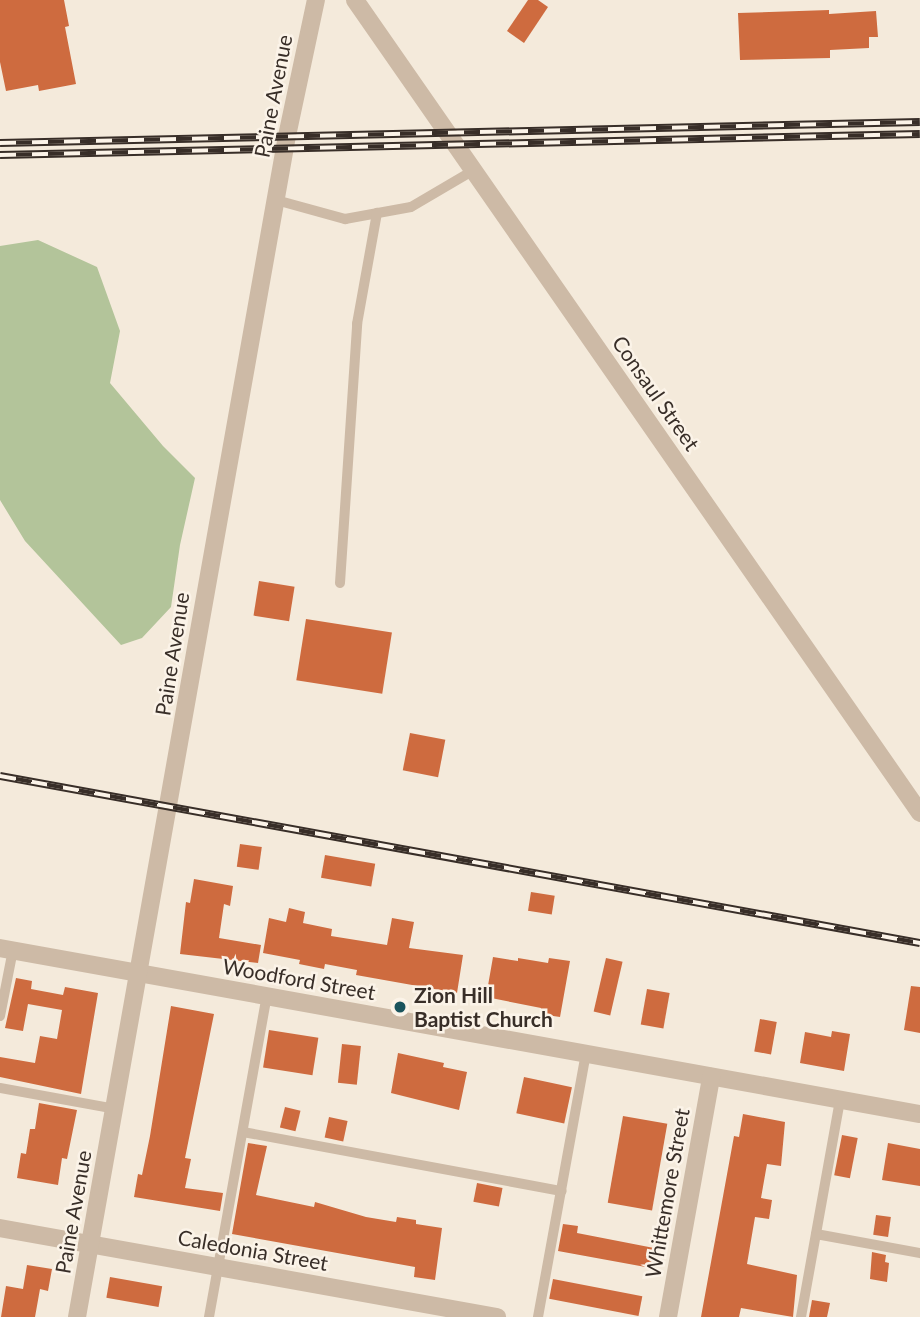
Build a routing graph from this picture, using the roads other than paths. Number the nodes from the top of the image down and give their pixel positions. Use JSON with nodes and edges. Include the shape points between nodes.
{"nodes":[{"id":1,"x":316,"y":0,"type":"edge"},
{"id":2,"x":355,"y":0,"type":"edge"},
{"id":3,"x":474,"y":170,"type":"junction"},
{"id":4,"x":276,"y":200,"type":"junction"},
{"id":5,"x":377,"y":213,"type":"junction"},
{"id":6,"x":340,"y":583,"type":"dead end"},
{"id":7,"x":920,"y":813,"type":"edge"},
{"id":8,"x":6,"y":949,"type":"edge"},
{"id":9,"x":139,"y":973,"type":"junction"},
{"id":10,"x":267,"y":996,"type":"junction"},
{"id":11,"x":0,"y":1016,"type":"edge"},
{"id":12,"x":586,"y":1054,"type":"junction"},
{"id":13,"x":711,"y":1077,"type":"junction"},
{"id":14,"x":0,"y":1088,"type":"edge"},
{"id":15,"x":840,"y":1100,"type":"junction"},
{"id":16,"x":115,"y":1109,"type":"junction"},
{"id":17,"x":920,"y":1114,"type":"edge"},
{"id":18,"x":243,"y":1132,"type":"junction"},
{"id":19,"x":562,"y":1191,"type":"junction"},
{"id":20,"x":0,"y":1228,"type":"edge"},
{"id":21,"x":816,"y":1234,"type":"junction"},
{"id":22,"x":91,"y":1244,"type":"junction"},
{"id":23,"x":920,"y":1253,"type":"edge"},
{"id":24,"x":218,"y":1267,"type":"junction"},
{"id":25,"x":77,"y":1317,"type":"edge"},
{"id":26,"x":209,"y":1317,"type":"edge"},
{"id":27,"x":497,"y":1317,"type":"edge"},
{"id":28,"x":538,"y":1317,"type":"edge"},
{"id":29,"x":668,"y":1317,"type":"edge"},
{"id":30,"x":801,"y":1317,"type":"edge"}],
"edges":[{"from":1,"to":4,"type":"street","name":"Paine Avenue"},
{"from":2,"to":3,"type":"street","name":"Consaul Street"},
{"from":3,"to":5,"type":"lane","via":[[411,207]]},
{"from":3,"to":7,"type":"street","name":"Consaul Street"},
{"from":4,"to":5,"type":"lane","via":[[345,219]]},
{"from":4,"to":9,"type":"street","name":"Paine Avenue"},
{"from":5,"to":6,"type":"lane","via":[[357,324]]},
{"from":8,"to":9,"type":"street","name":"Woodford Street"},
{"from":8,"to":11,"type":"lane"},
{"from":9,"to":10,"type":"street","name":"Woodford Street"},
{"from":9,"to":16,"type":"street","name":"Paine Avenue"},
{"from":10,"to":12,"type":"street","name":"Woodford Street"},
{"from":10,"to":18,"type":"lane"},
{"from":12,"to":13,"type":"street","name":"Woodford Street"},
{"from":12,"to":19,"type":"lane"},
{"from":13,"to":15,"type":"street","name":"Woodford Street"},
{"from":13,"to":29,"type":"street","name":"Whittemore Street"},
{"from":14,"to":16,"type":"lane"},
{"from":15,"to":17,"type":"street","name":"Woodford Street"},
{"from":15,"to":21,"type":"lane"},
{"from":16,"to":22,"type":"street","name":"Paine Avenue"},
{"from":18,"to":19,"type":"lane"},
{"from":18,"to":24,"type":"lane"},
{"from":19,"to":28,"type":"lane"},
{"from":20,"to":22,"type":"street","name":"Caledonia Street"},
{"from":21,"to":23,"type":"lane"},
{"from":21,"to":30,"type":"lane"},
{"from":22,"to":24,"type":"street","name":"Caledonia Street"},
{"from":22,"to":25,"type":"street","name":"Paine Avenue"},
{"from":24,"to":26,"type":"lane"},
{"from":24,"to":27,"type":"street","name":"Caledonia Street"}]}
